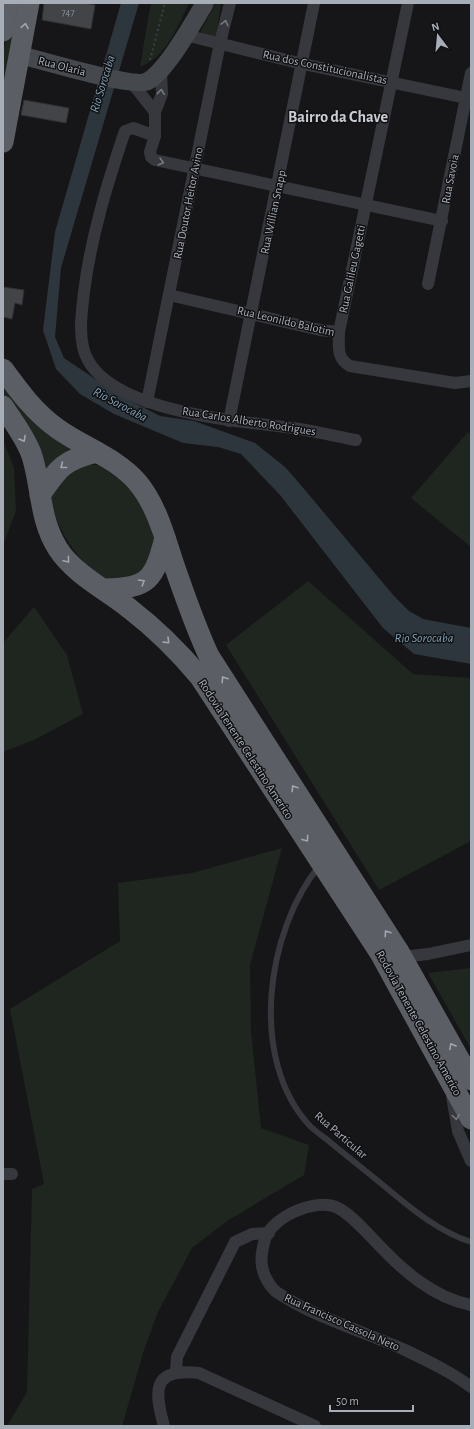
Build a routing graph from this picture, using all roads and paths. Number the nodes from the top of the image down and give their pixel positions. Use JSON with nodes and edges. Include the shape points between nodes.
{"nodes":[{"id":1,"x":8,"y":3,"type":"edge"},
{"id":2,"x":29,"y":3,"type":"edge"},
{"id":3,"x":165,"y":3,"type":"edge"},
{"id":4,"x":206,"y":3,"type":"edge"},
{"id":5,"x":230,"y":3,"type":"edge"},
{"id":6,"x":314,"y":3,"type":"edge"},
{"id":7,"x":408,"y":3,"type":"edge"},
{"id":8,"x":3,"y":31,"type":"edge"},
{"id":9,"x":185,"y":35,"type":"junction"},
{"id":10,"x":220,"y":43,"type":"junction"},
{"id":11,"x":20,"y":55,"type":"junction"},
{"id":12,"x":303,"y":64,"type":"junction"},
{"id":13,"x":161,"y":71,"type":"junction"},
{"id":14,"x":471,"y":73,"type":"edge"},
{"id":15,"x":392,"y":82,"type":"junction"},
{"id":16,"x":135,"y":83,"type":"junction"},
{"id":17,"x":466,"y":98,"type":"junction"},
{"id":18,"x":155,"y":112,"type":"junction"},
{"id":19,"x":155,"y":136,"type":"junction"},
{"id":20,"x":3,"y":142,"type":"edge"},
{"id":21,"x":194,"y":170,"type":"junction"},
{"id":22,"x":278,"y":187,"type":"junction"},
{"id":23,"x":366,"y":205,"type":"junction"},
{"id":24,"x":442,"y":220,"type":"junction"},
{"id":25,"x":428,"y":284,"type":"dead end"},
{"id":26,"x":169,"y":295,"type":"junction"},
{"id":27,"x":252,"y":312,"type":"junction"},
{"id":28,"x":339,"y":332,"type":"junction"},
{"id":29,"x":3,"y":369,"type":"edge"},
{"id":30,"x":471,"y":381,"type":"edge"},
{"id":31,"x":148,"y":402,"type":"junction"},
{"id":32,"x":3,"y":406,"type":"edge"},
{"id":33,"x":229,"y":421,"type":"junction"},
{"id":34,"x":356,"y":440,"type":"dead end"},
{"id":35,"x":98,"y":452,"type":"junction"},
{"id":36,"x":40,"y":495,"type":"junction"},
{"id":37,"x":165,"y":538,"type":"junction"},
{"id":38,"x":104,"y":589,"type":"junction"},
{"id":39,"x":322,"y":862,"type":"junction"},
{"id":40,"x":471,"y":945,"type":"edge"},
{"id":41,"x":402,"y":957,"type":"junction"},
{"id":42,"x":450,"y":1079,"type":"junction"},
{"id":43,"x":471,"y":1080,"type":"edge"},
{"id":44,"x":471,"y":1119,"type":"edge"},
{"id":45,"x":471,"y":1161,"type":"edge"},
{"id":46,"x":269,"y":1233,"type":"junction"},
{"id":47,"x":471,"y":1242,"type":"edge"},
{"id":48,"x":471,"y":1305,"type":"edge"},
{"id":49,"x":176,"y":1372,"type":"junction"},
{"id":50,"x":471,"y":1387,"type":"edge"},
{"id":51,"x":164,"y":1426,"type":"edge"},
{"id":52,"x":315,"y":1426,"type":"edge"}],
"edges":[{"from":1,"to":8,"type":"highway"},
{"from":11,"to":2,"type":"highway","one_way":true},
{"from":3,"to":16,"type":"path","via":[[150,56]]},
{"from":4,"to":9,"type":"main road"},
{"from":10,"to":5,"type":"street","name":"Rua Doutor Heitor Avino","one_way":true},
{"from":6,"to":12,"type":"street","name":"Rua Willian Snapp"},
{"from":7,"to":15,"type":"street","name":"Rua Galileu Gagetti"},
{"from":9,"to":10,"type":"street","name":"Rua dos Constitucionalistas"},
{"from":9,"to":13,"type":"main road"},
{"from":10,"to":12,"type":"street","name":"Rua dos Constitucionalistas"},
{"from":10,"to":21,"type":"street","name":"Rua Doutor Heitor Avino"},
{"from":11,"to":16,"type":"main road","name":"Rua Olaria"},
{"from":11,"to":20,"type":"highway"},
{"from":12,"to":15,"type":"street","name":"Rua dos Constitucionalistas"},
{"from":12,"to":22,"type":"street","name":"Rua Willian Snapp"},
{"from":13,"to":16,"type":"main road"},
{"from":18,"to":13,"type":"street","one_way":true,"via":[[162,94]]},
{"from":14,"to":17,"type":"street","name":"Rua Savoia"},
{"from":15,"to":17,"type":"street","name":"Rua dos Constitucionalistas"},
{"from":15,"to":23,"type":"street","name":"Rua Galileu Gagetti"},
{"from":16,"to":18,"type":"street"},
{"from":17,"to":24,"type":"street","name":"Rua Savoia"},
{"from":18,"to":19,"type":"street"},
{"from":19,"to":21,"type":"street","one_way":true,"via":[[151,157]]},
{"from":19,"to":31,"type":"street","name":"Rua Carlos Alberto Rodrigues","via":[[133,128],[125,131],[104,195],[87,266],[81,318],[83,347],[92,367],[112,384]]},
{"from":21,"to":22,"type":"street"},
{"from":21,"to":26,"type":"street","name":"Rua Doutor Heitor Avino"},
{"from":22,"to":23,"type":"street"},
{"from":22,"to":27,"type":"street","name":"Rua Willian Snapp"},
{"from":23,"to":24,"type":"street"},
{"from":23,"to":28,"type":"street","name":"Rua Galileu Gagetti"},
{"from":24,"to":25,"type":"street","name":"Rua Savoia"},
{"from":26,"to":27,"type":"street","name":"Rua Leonildo Balotim"},
{"from":26,"to":31,"type":"street","name":"Rua Doutor Heitor Avino"},
{"from":27,"to":28,"type":"street","name":"Rua Leonildo Balotim","via":[[320,330]]},
{"from":27,"to":33,"type":"street","name":"Rua Willian Snapp"},
{"from":28,"to":30,"type":"street","name":"Rua Leonildo Balotim","via":[[339,356],[350,366],[455,383]]},
{"from":29,"to":35,"type":"highway","name":"Rodovia Tenente Celestino Americo","via":[[37,411],[58,429]]},
{"from":31,"to":33,"type":"street","name":"Rua Carlos Alberto Rodrigues"},
{"from":32,"to":36,"type":"highway","name":"Rodovia Tenente Celestino Americo","one_way":true,"via":[[29,449]]},
{"from":33,"to":34,"type":"street","name":"Rua Carlos Alberto Rodrigues","via":[[296,428]]},
{"from":35,"to":36,"type":"highway","one_way":true,"via":[[80,456],[64,464]]},
{"from":35,"to":37,"type":"highway","name":"Rodovia Tenente Celestino Americo","via":[[138,482],[150,501]]},
{"from":36,"to":38,"type":"highway","name":"Rodovia Tenente Celestino Americo","one_way":true,"via":[[43,517],[59,550],[69,564]]},
{"from":38,"to":37,"type":"highway","one_way":true,"via":[[129,588],[141,584],[150,577],[158,564]]},
{"from":41,"to":37,"type":"highway","name":"Rodovia Tenente Celestino Americo","one_way":true,"via":[[209,656],[195,627]]},
{"from":38,"to":39,"type":"highway","name":"Rodovia Tenente Celestino Americo","one_way":true,"via":[[179,652],[200,677]]},
{"from":39,"to":42,"type":"highway","name":"Rodovia Tenente Celestino Americo","via":[[380,953]]},
{"from":39,"to":47,"type":"lane","name":"Rua Particular","via":[[307,880],[283,930],[270,989],[271,1024],[280,1074],[310,1126],[407,1206],[442,1228]]},
{"from":40,"to":41,"type":"street"},
{"from":43,"to":41,"type":"highway","name":"Rodovia Tenente Celestino Americo","one_way":true},
{"from":42,"to":44,"type":"highway","name":"Rodovia Tenente Celestino Americo"},
{"from":42,"to":45,"type":"street","one_way":true,"via":[[458,1131]]},
{"from":46,"to":48,"type":"street","name":"Rua Francisco Cassola Neto","via":[[280,1220],[298,1209],[319,1205],[336,1207],[355,1221],[394,1261],[425,1285],[450,1300]]},
{"from":46,"to":49,"type":"street","via":[[252,1234],[234,1242],[177,1357]]},
{"from":46,"to":50,"type":"street","name":"Rua Francisco Cassola Neto","via":[[260,1258],[266,1279],[277,1293],[405,1350]]},
{"from":49,"to":51,"type":"street","via":[[161,1383],[157,1393]]},
{"from":49,"to":52,"type":"street","via":[[198,1374]]}]}
